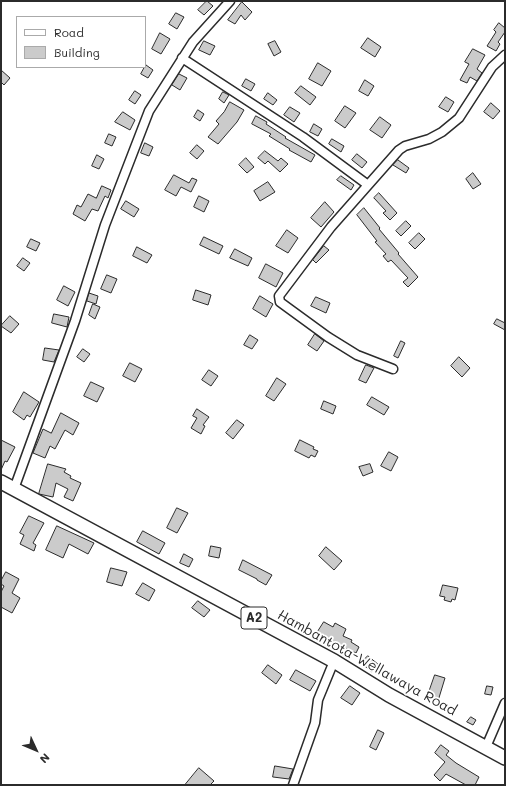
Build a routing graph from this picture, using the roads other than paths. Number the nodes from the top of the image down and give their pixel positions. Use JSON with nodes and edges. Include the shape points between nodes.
{"nodes":[{"id":1,"x":230,"y":1,"type":"edge"},
{"id":2,"x":505,"y":55,"type":"edge"},
{"id":3,"x":182,"y":58,"type":"junction"},
{"id":4,"x":368,"y":185,"type":"junction"},
{"id":5,"x":393,"y":369,"type":"dead end"},
{"id":6,"x":5,"y":485,"type":"edge"},
{"id":7,"x":334,"y":661,"type":"junction"},
{"id":8,"x":505,"y":703,"type":"edge"},
{"id":9,"x":486,"y":747,"type":"junction"},
{"id":10,"x":505,"y":758,"type":"edge"},
{"id":11,"x":293,"y":785,"type":"edge"}],
"edges":[{"from":1,"to":3,"type":"street"},
{"from":2,"to":4,"type":"street","via":[[492,67],[459,118],[429,139],[399,150]]},
{"from":3,"to":4,"type":"street","via":[[303,137]]},
{"from":3,"to":6,"type":"street","via":[[149,111],[105,226],[75,321]]},
{"from":4,"to":5,"type":"street","via":[[331,227],[279,296],[280,302],[328,337],[357,355]]},
{"from":6,"to":7,"type":"highway","name":"Hambantota-Wellawaya Road","number":"A2"},
{"from":7,"to":9,"type":"highway","name":"Hambantota-Wellawaya Road","number":"A2","via":[[389,695]]},
{"from":7,"to":11,"type":"street","via":[[318,700],[315,723]]},
{"from":8,"to":9,"type":"street"},
{"from":9,"to":10,"type":"highway","name":"Hambantota-Wellawaya Road","number":"A2"}]}
